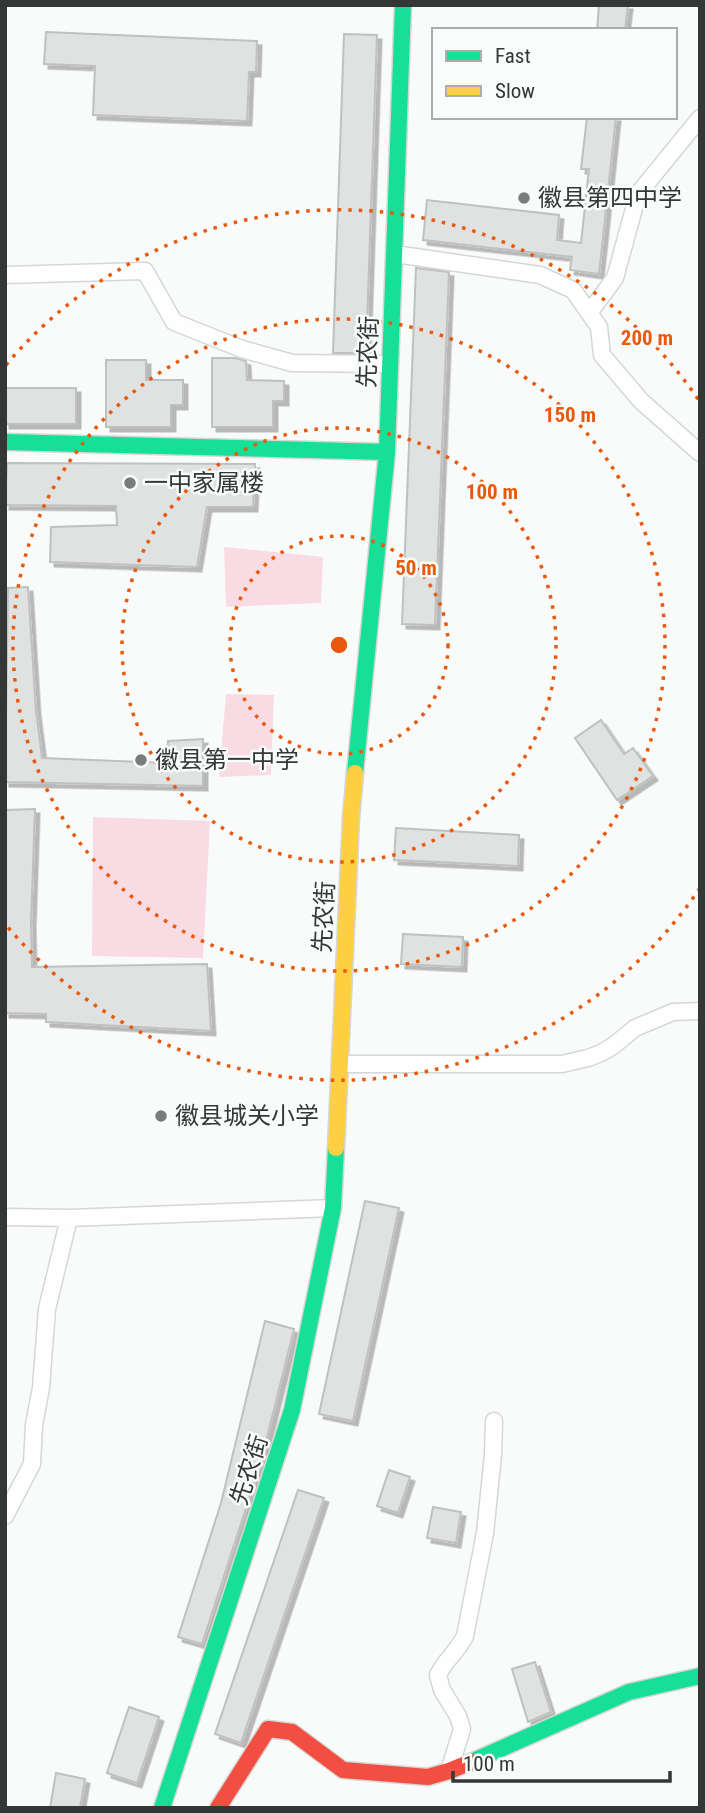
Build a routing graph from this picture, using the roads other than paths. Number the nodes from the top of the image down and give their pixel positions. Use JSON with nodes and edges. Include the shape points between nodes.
{"nodes":[{"id":1,"x":404,"y":5,"type":"edge"},
{"id":2,"x":700,"y":118,"type":"edge"},
{"id":3,"x":395,"y":254,"type":"junction"},
{"id":4,"x":5,"y":275,"type":"edge"},
{"id":5,"x":589,"y":313,"type":"junction"},
{"id":6,"x":390,"y":364,"type":"junction"},
{"id":7,"x":5,"y":442,"type":"edge"},
{"id":8,"x":387,"y":452,"type":"junction"},
{"id":9,"x":700,"y":453,"type":"edge"},
{"id":10,"x":700,"y":1011,"type":"edge"},
{"id":11,"x":340,"y":1064,"type":"junction"},
{"id":12,"x":333,"y":1208,"type":"junction"},
{"id":13,"x":5,"y":1217,"type":"edge"},
{"id":14,"x":69,"y":1218,"type":"junction"},
{"id":15,"x":494,"y":1421,"type":"dead end"},
{"id":16,"x":5,"y":1516,"type":"edge"},
{"id":17,"x":700,"y":1676,"type":"edge"},
{"id":18,"x":449,"y":1771,"type":"junction"},
{"id":19,"x":162,"y":1808,"type":"edge"},
{"id":20,"x":218,"y":1808,"type":"edge"}],
"edges":[{"from":1,"to":3,"type":"main road","name":"先农街"},
{"from":2,"to":5,"type":"street","via":[[638,194],[615,278]]},
{"from":3,"to":5,"type":"street","via":[[540,275],[573,290]]},
{"from":3,"to":6,"type":"main road","name":"先农街"},
{"from":4,"to":6,"type":"street","via":[[145,271],[174,322],[242,349],[292,363]]},
{"from":5,"to":9,"type":"street","via":[[600,327],[602,355],[641,401]]},
{"from":6,"to":8,"type":"main road","name":"先农街"},
{"from":7,"to":8,"type":"main road"},
{"from":8,"to":11,"type":"main road","name":"先农街","via":[[351,818]]},
{"from":10,"to":11,"type":"street","via":[[673,1012],[635,1028],[601,1053],[562,1064]]},
{"from":11,"to":12,"type":"main road","name":"先农街"},
{"from":12,"to":14,"type":"street"},
{"from":12,"to":19,"type":"main road","name":"先农街","via":[[292,1410]]},
{"from":13,"to":14,"type":"street"},
{"from":14,"to":16,"type":"street","via":[[47,1308],[32,1464]]},
{"from":15,"to":18,"type":"street","via":[[485,1533],[465,1636],[438,1675],[462,1729]]},
{"from":17,"to":18,"type":"main road","via":[[629,1692]]},
{"from":18,"to":20,"type":"main road","via":[[428,1777],[343,1770],[292,1732],[268,1730]]}]}
